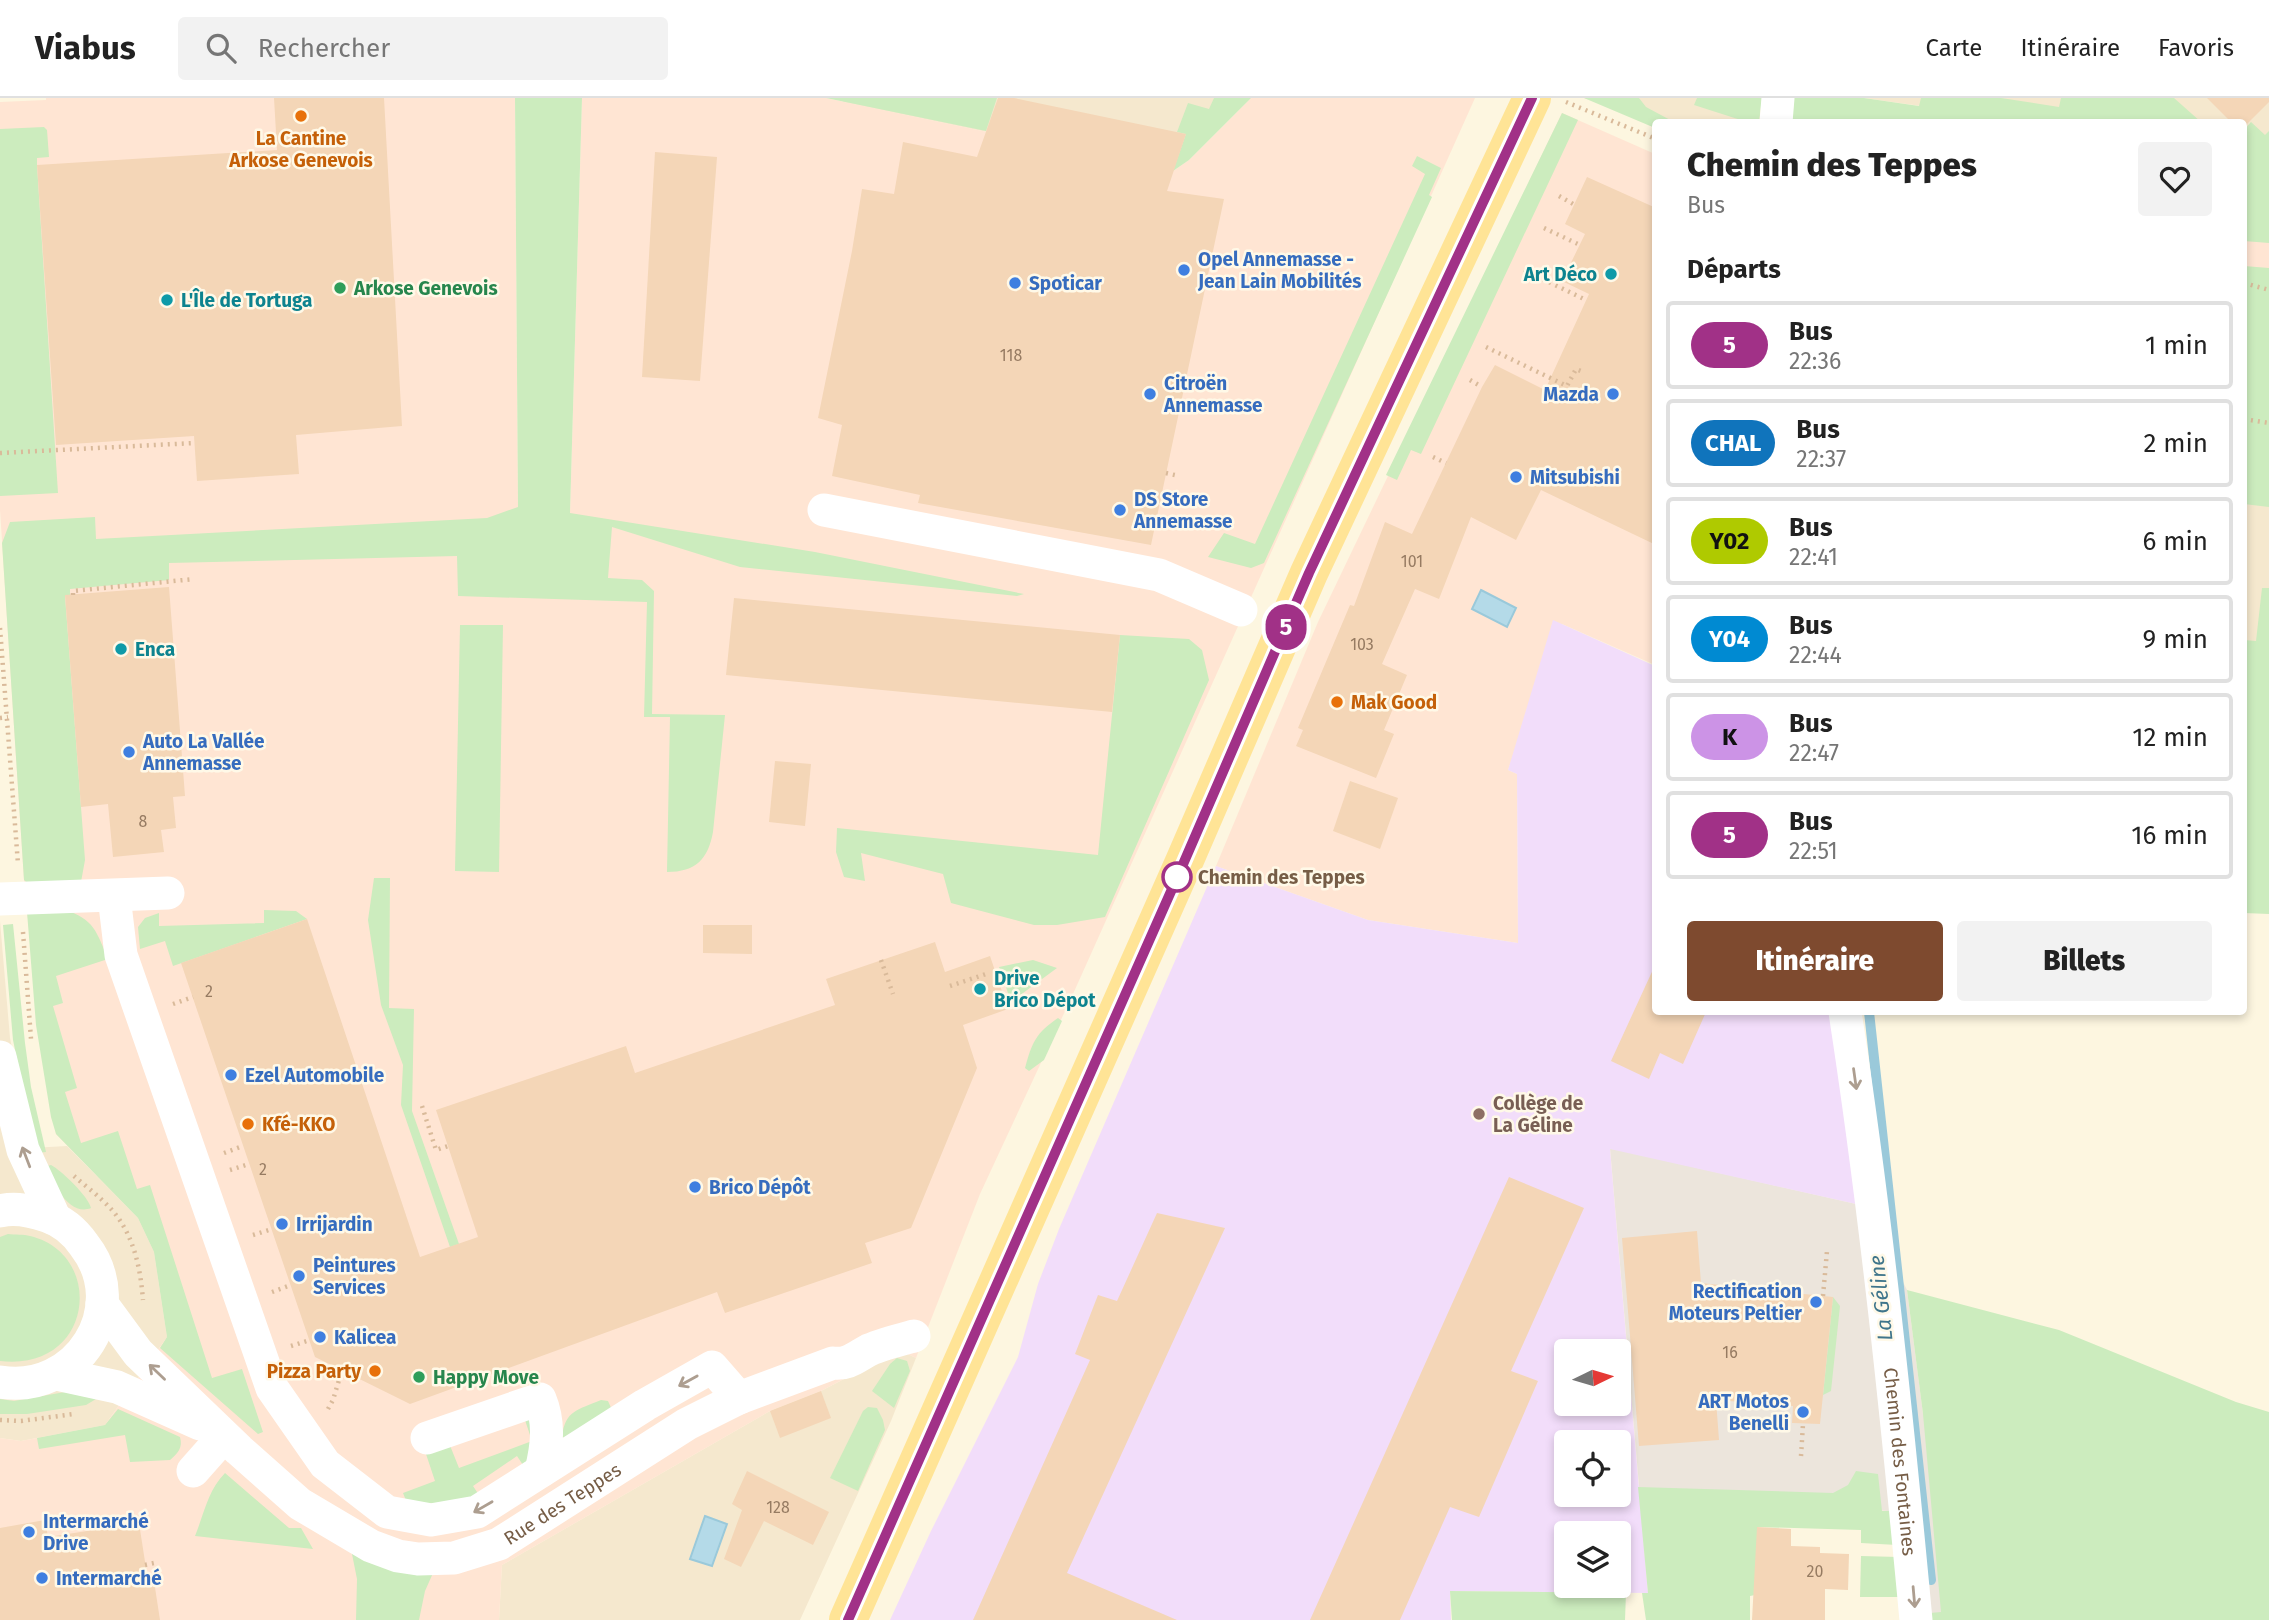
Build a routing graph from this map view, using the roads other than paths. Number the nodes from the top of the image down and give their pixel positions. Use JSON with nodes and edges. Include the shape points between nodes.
{"nodes":[{"id":1,"x":1778,"y":98,"type":"edge"},
{"id":2,"x":1547,"y":99,"type":"edge"},
{"id":3,"x":1776,"y":119,"type":"edge"},
{"id":4,"x":824,"y":510,"type":"dead end"},
{"id":5,"x":1241,"y":610,"type":"dead end"},
{"id":6,"x":168,"y":893,"type":"dead end"},
{"id":7,"x":114,"y":896,"type":"junction"},
{"id":8,"x":0,"y":899,"type":"edge"},
{"id":9,"x":1845,"y":1015,"type":"edge"},
{"id":10,"x":0,"y":1057,"type":"edge"},
{"id":11,"x":0,"y":1211,"type":"edge"},
{"id":12,"x":55,"y":1219,"type":"junction"},
{"id":13,"x":102,"y":1304,"type":"junction"},
{"id":14,"x":914,"y":1336,"type":"dead end"},
{"id":15,"x":57,"y":1374,"type":"junction"},
{"id":16,"x":0,"y":1382,"type":"edge"},
{"id":17,"x":739,"y":1398,"type":"junction"},
{"id":18,"x":224,"y":1436,"type":"junction"},
{"id":19,"x":427,"y":1438,"type":"dead end"},
{"id":20,"x":309,"y":1441,"type":"junction"},
{"id":21,"x":193,"y":1471,"type":"dead end"},
{"id":22,"x":541,"y":1471,"type":"junction"},
{"id":23,"x":273,"y":1480,"type":"junction"},
{"id":24,"x":848,"y":1620,"type":"edge"},
{"id":25,"x":1916,"y":1620,"type":"edge"}],
"edges":[{"from":1,"to":3,"type":"street"},
{"from":2,"to":24,"type":"main road","via":[[1309,573]]},
{"from":4,"to":5,"type":"street","via":[[1159,575]]},
{"from":6,"to":7,"type":"street"},
{"from":7,"to":8,"type":"street"},
{"from":7,"to":20,"type":"street","via":[[121,955],[272,1388]]},
{"from":9,"to":25,"type":"street","name":"Chemin des Fontaines","one_way":true,"via":[[1873,1205]]},
{"from":12,"to":10,"type":"street","one_way":true,"via":[[23,1150]]},
{"from":11,"to":12,"type":"street","via":[[30,1210]]},
{"from":12,"to":13,"type":"street","via":[[76,1234],[92,1254],[101,1279]]},
{"from":13,"to":15,"type":"street","via":[[88,1345]]},
{"from":18,"to":13,"type":"street","name":"Rue des Teppes","one_way":true,"via":[[138,1353]]},
{"from":14,"to":17,"type":"street","name":"Rue des Teppes"},
{"from":15,"to":16,"type":"street","via":[[36,1382]]},
{"from":15,"to":18,"type":"street","name":"Rue des Teppes","via":[[117,1387]]},
{"from":17,"to":22,"type":"street","one_way":true,"via":[[712,1367]]},
{"from":17,"to":23,"type":"street","name":"Rue des Teppes","via":[[687,1424],[514,1535],[477,1553],[454,1558],[407,1558],[370,1546],[300,1504]]},
{"from":18,"to":21,"type":"street"},
{"from":18,"to":23,"type":"street","name":"Rue des Teppes"},
{"from":19,"to":22,"type":"street","via":[[540,1399],[548,1432]]},
{"from":22,"to":20,"type":"street","one_way":true,"via":[[477,1512],[430,1520],[387,1512],[325,1464]]},
{"from":20,"to":23,"type":"street"}]}
